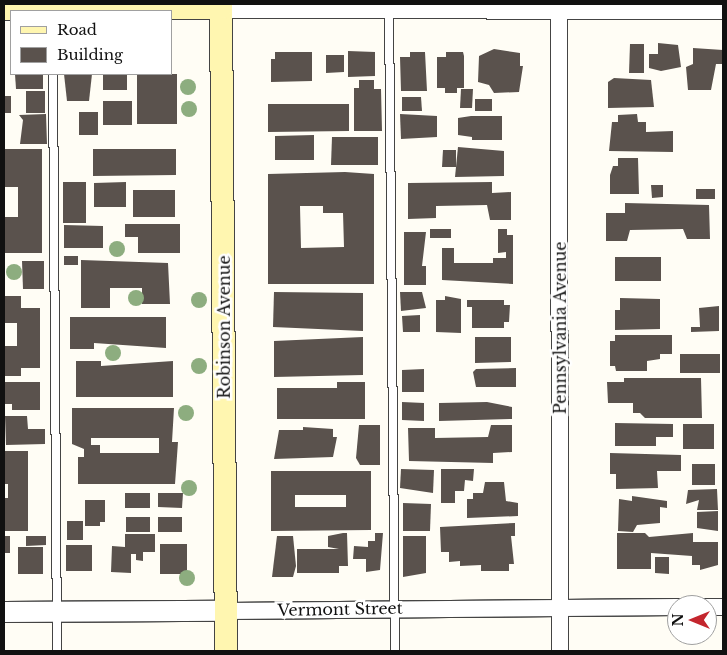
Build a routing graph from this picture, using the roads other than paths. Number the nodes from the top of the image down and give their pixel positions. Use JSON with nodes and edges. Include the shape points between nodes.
{"nodes":[{"id":1,"x":389,"y":5,"type":"edge"},
{"id":2,"x":559,"y":5,"type":"edge"},
{"id":3,"x":221,"y":6,"type":"edge"},
{"id":4,"x":723,"y":8,"type":"edge"},
{"id":5,"x":4,"y":9,"type":"edge"},
{"id":6,"x":53,"y":10,"type":"edge"},
{"id":7,"x":54,"y":75,"type":"edge"},
{"id":8,"x":395,"y":607,"type":"junction"},
{"id":9,"x":561,"y":607,"type":"junction"},
{"id":10,"x":667,"y":607,"type":"edge"},
{"id":11,"x":57,"y":611,"type":"junction"},
{"id":12,"x":226,"y":611,"type":"junction"},
{"id":13,"x":4,"y":612,"type":"edge"},
{"id":14,"x":58,"y":651,"type":"edge"},
{"id":15,"x":226,"y":651,"type":"edge"},
{"id":16,"x":395,"y":651,"type":"edge"},
{"id":17,"x":560,"y":651,"type":"edge"}],
"edges":[{"from":1,"to":2,"type":"street"},
{"from":1,"to":3,"type":"street"},
{"from":1,"to":8,"type":"lane"},
{"from":2,"to":4,"type":"street"},
{"from":2,"to":9,"type":"street","name":"Pennsylvania Avenue"},
{"from":3,"to":6,"type":"main road"},
{"from":3,"to":12,"type":"main road","name":"Robinson Avenue"},
{"from":5,"to":6,"type":"main road"},
{"from":7,"to":11,"type":"lane"},
{"from":8,"to":9,"type":"street","name":"Vermont Street"},
{"from":8,"to":12,"type":"street","name":"Vermont Street"},
{"from":8,"to":16,"type":"lane"},
{"from":9,"to":10,"type":"street","name":"Vermont Street"},
{"from":9,"to":17,"type":"street","name":"Pennsylvania Avenue"},
{"from":11,"to":12,"type":"street","name":"Vermont Street"},
{"from":11,"to":13,"type":"street","name":"Vermont Street"},
{"from":11,"to":14,"type":"lane"},
{"from":12,"to":15,"type":"main road","name":"Robinson Avenue"}]}
